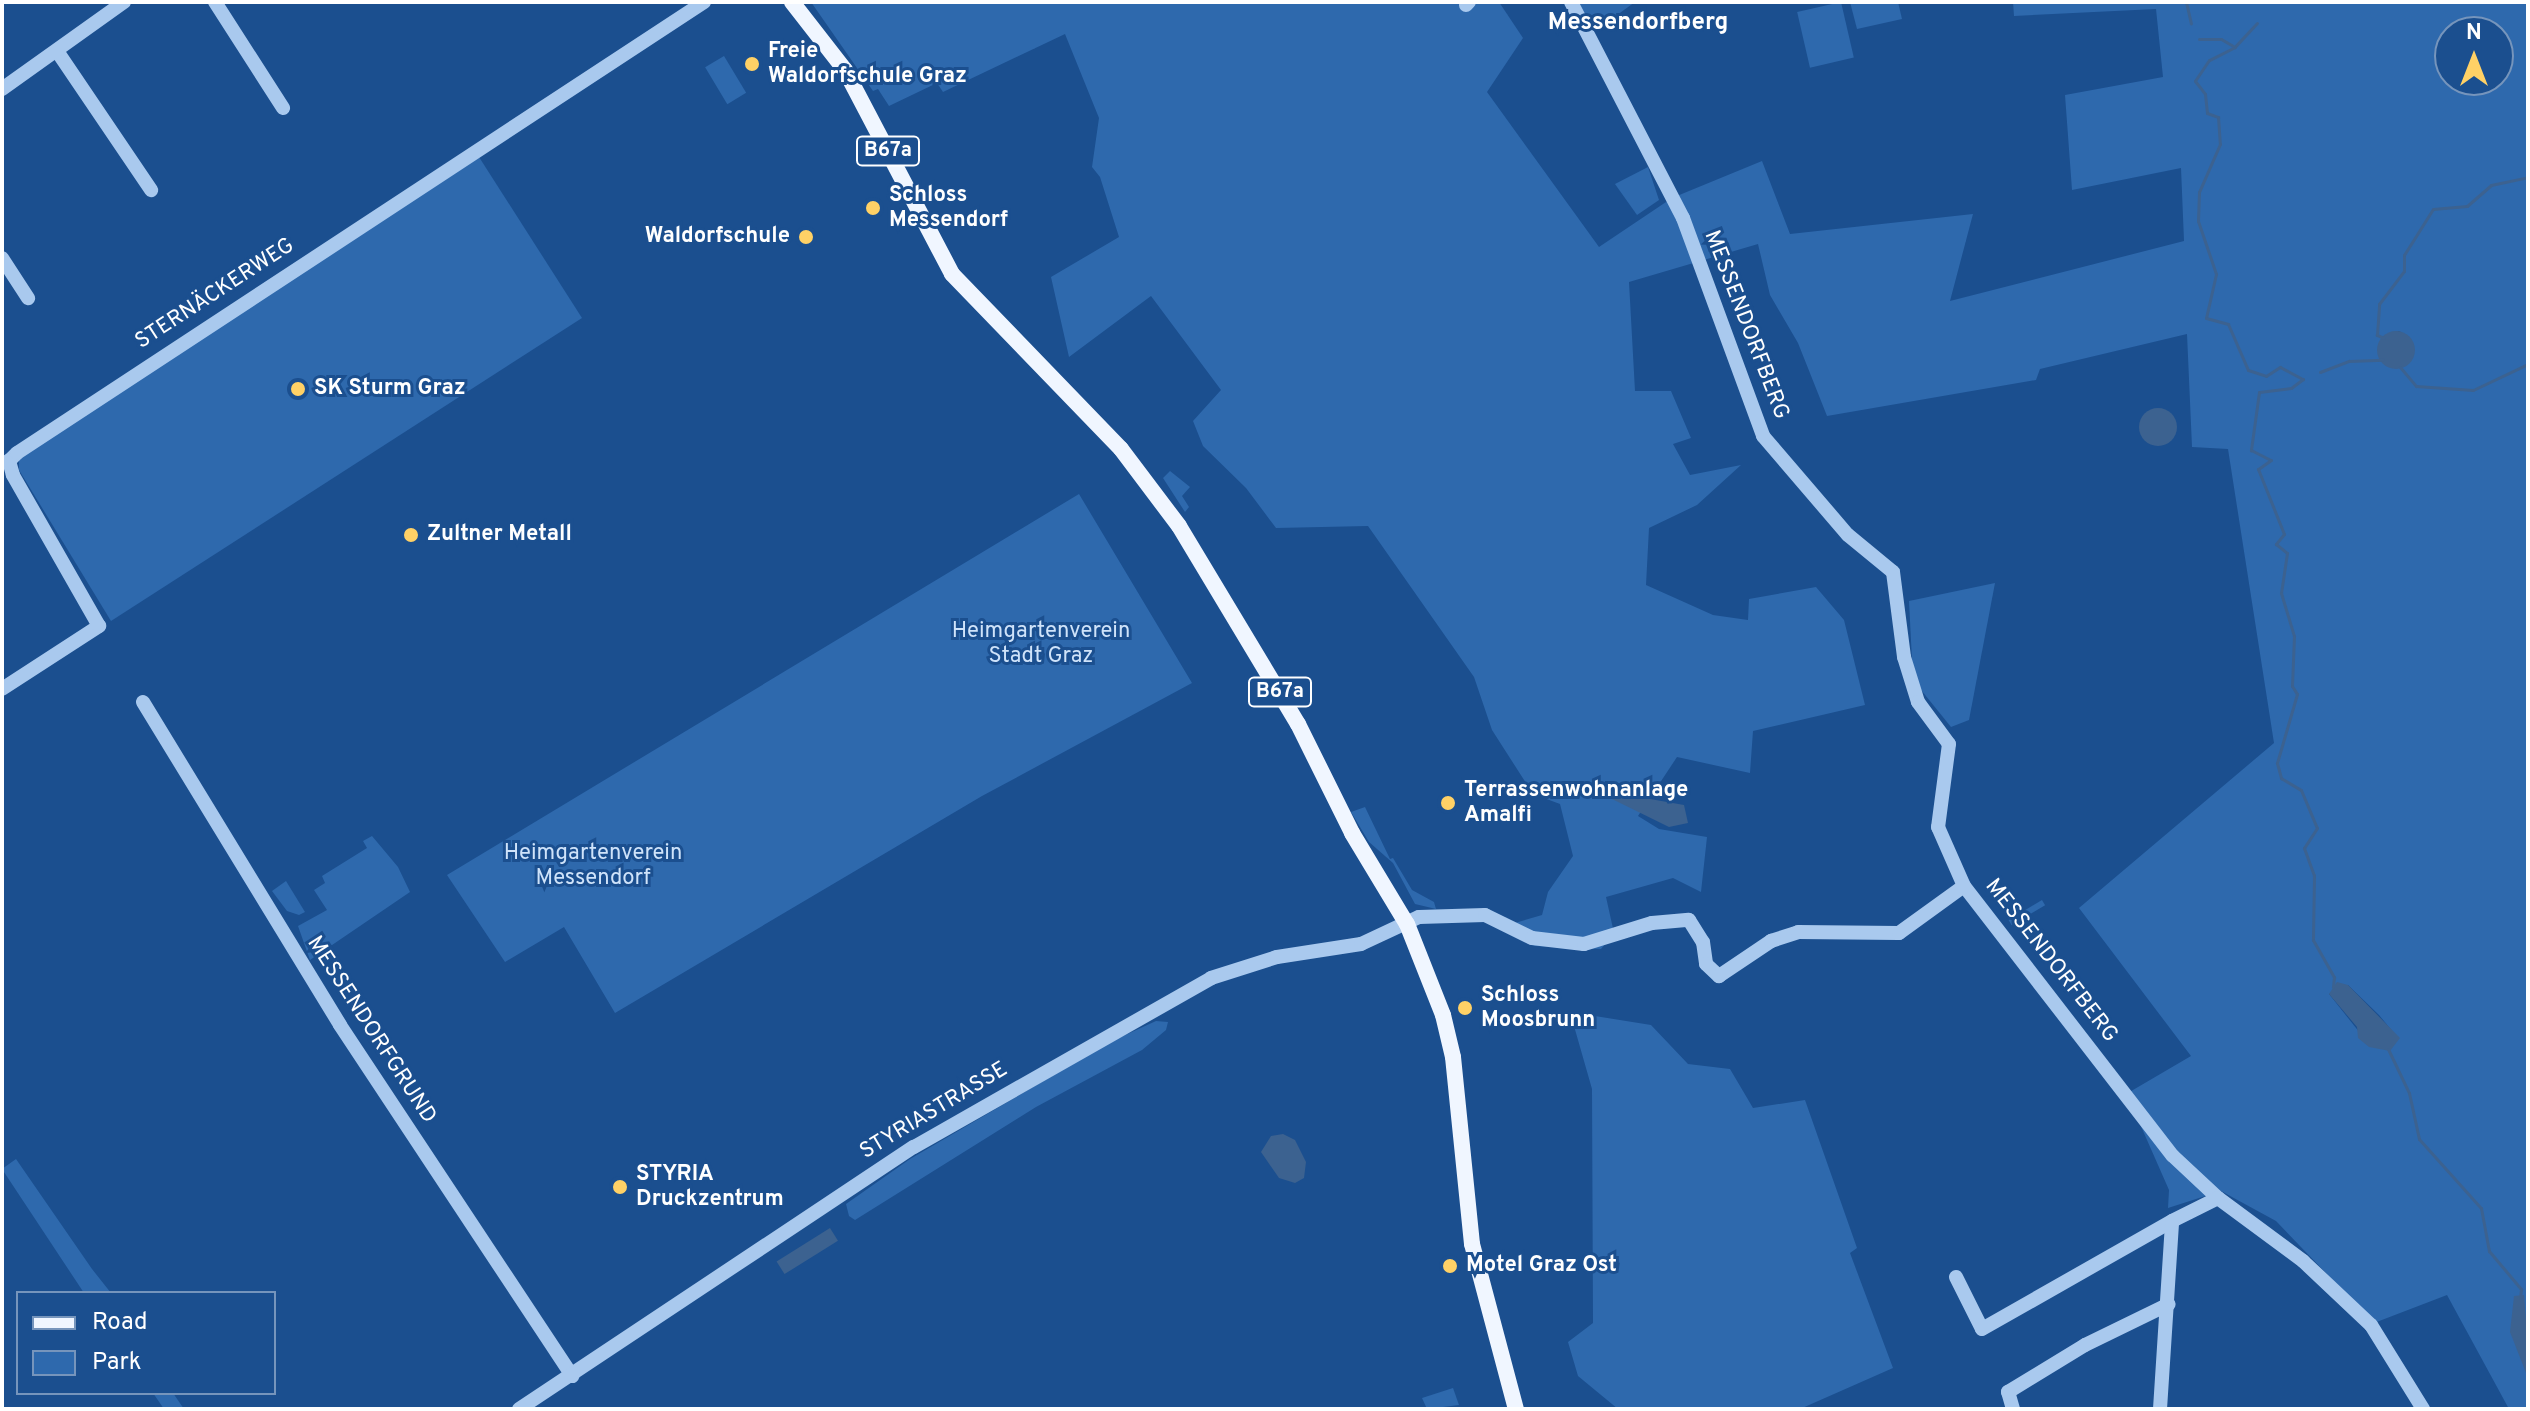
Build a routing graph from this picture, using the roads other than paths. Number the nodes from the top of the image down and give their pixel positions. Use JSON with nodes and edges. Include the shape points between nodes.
{"nodes":[{"id":1,"x":124,"y":2,"type":"edge"},
{"id":2,"x":215,"y":2,"type":"edge"},
{"id":3,"x":704,"y":2,"type":"edge"},
{"id":4,"x":792,"y":2,"type":"edge"},
{"id":5,"x":1571,"y":2,"type":"edge"},
{"id":6,"x":57,"y":51,"type":"junction"},
{"id":7,"x":2,"y":89,"type":"edge"},
{"id":8,"x":283,"y":108,"type":"dead end"},
{"id":9,"x":151,"y":190,"type":"dead end"},
{"id":10,"x":2,"y":258,"type":"edge"},
{"id":11,"x":28,"y":298,"type":"dead end"},
{"id":12,"x":6,"y":463,"type":"edge"},
{"id":13,"x":2,"y":689,"type":"edge"},
{"id":14,"x":143,"y":702,"type":"dead end"},
{"id":15,"x":1964,"y":886,"type":"junction"},
{"id":16,"x":1407,"y":924,"type":"junction"},
{"id":17,"x":2218,"y":1198,"type":"junction"},
{"id":18,"x":2172,"y":1221,"type":"junction"},
{"id":19,"x":1956,"y":1277,"type":"dead end"},
{"id":20,"x":2169,"y":1304,"type":"junction"},
{"id":21,"x":572,"y":1376,"type":"junction"},
{"id":22,"x":519,"y":1409,"type":"edge"},
{"id":23,"x":1516,"y":1409,"type":"edge"},
{"id":24,"x":1523,"y":1409,"type":"edge"},
{"id":25,"x":1530,"y":1409,"type":"edge"},
{"id":26,"x":2013,"y":1409,"type":"edge"},
{"id":27,"x":2160,"y":1409,"type":"edge"},
{"id":28,"x":2423,"y":1409,"type":"edge"}],
"edges":[{"from":1,"to":6,"type":"street"},
{"from":2,"to":8,"type":"street"},
{"from":3,"to":12,"type":"street","name":"STERNÄCKERWEG"},
{"from":4,"to":16,"type":"main road","number":"B67a","via":[[852,81],[952,274],[1121,449],[1179,526],[1298,724],[1352,833]]},
{"from":5,"to":15,"type":"street","name":"MESSENDORFBERG","via":[[1683,218],[1763,436],[1848,535],[1893,572],[1904,657],[1918,702],[1949,744],[1938,827]]},
{"from":6,"to":7,"type":"street"},
{"from":6,"to":9,"type":"street"},
{"from":10,"to":11,"type":"street"},
{"from":12,"to":13,"type":"street","name":"STERNÄCKERWEG","via":[[99,626]]},
{"from":14,"to":21,"type":"street","name":"MESSENDORFGRUND","via":[[340,1025]]},
{"from":15,"to":16,"type":"street","name":"STYRIASTRASSE","via":[[1899,933],[1798,932],[1771,941],[1719,976],[1706,964],[1694,924],[1682,919],[1584,944],[1532,938],[1485,915],[1419,917]]},
{"from":15,"to":17,"type":"street","name":"MESSENDORFBERG","via":[[2173,1156]]},
{"from":16,"to":21,"type":"street","name":"STYRIASTRASSE","via":[[1361,944],[1277,957],[1211,978],[914,1147]]},
{"from":16,"to":23,"type":"main road","number":"B67a","via":[[1443,1015],[1453,1057],[1472,1244]]},
{"from":17,"to":18,"type":"street"},
{"from":17,"to":28,"type":"street","name":"MESSENDORFBERG","via":[[2279,1241],[2371,1325]]},
{"from":18,"to":19,"type":"street","via":[[1982,1329]]},
{"from":18,"to":20,"type":"street"},
{"from":20,"to":26,"type":"street","via":[[2085,1345],[2008,1392]]},
{"from":20,"to":27,"type":"street"},
{"from":21,"to":22,"type":"street","name":"STYRIASTRASSE"},
{"from":24,"to":25,"type":"street"}]}
